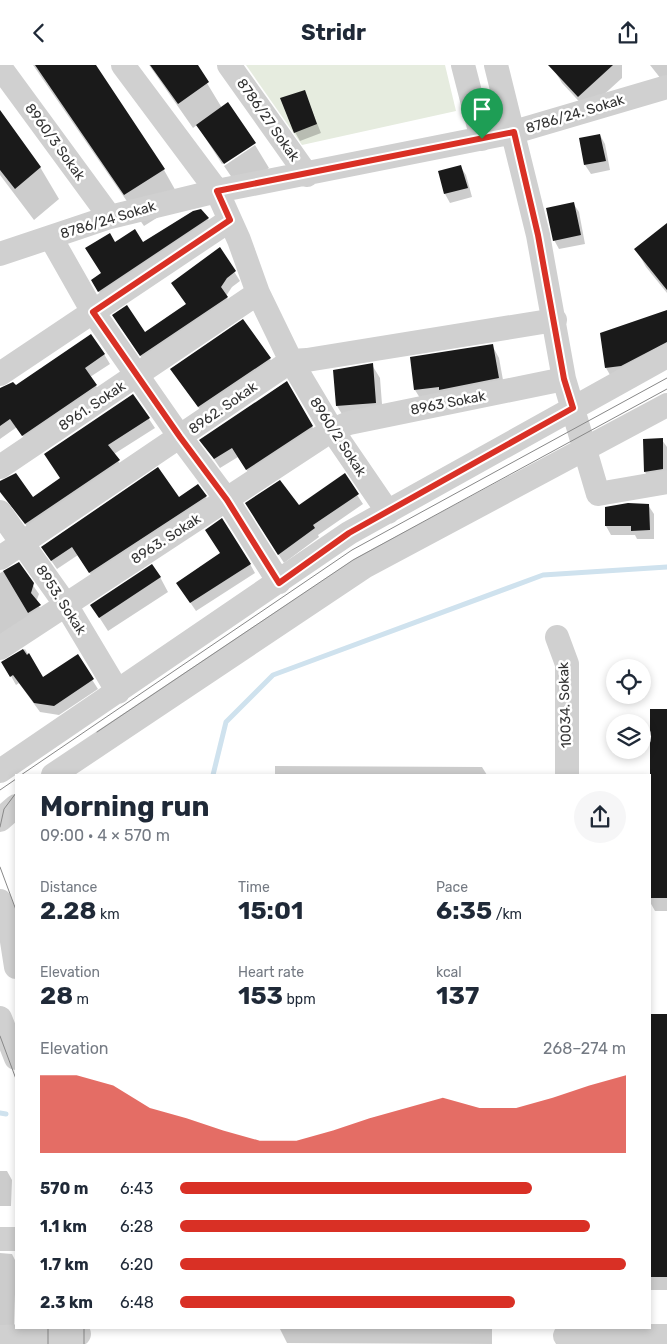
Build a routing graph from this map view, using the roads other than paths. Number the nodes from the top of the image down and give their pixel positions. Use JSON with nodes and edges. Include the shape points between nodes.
{"nodes":[{"id":1,"x":123,"y":65,"type":"edge"},
{"id":2,"x":230,"y":65,"type":"edge"},
{"id":3,"x":463,"y":65,"type":"edge"},
{"id":4,"x":496,"y":65,"type":"edge"},
{"id":5,"x":0,"y":67,"type":"edge"},
{"id":6,"x":667,"y":87,"type":"edge"},
{"id":7,"x":514,"y":132,"type":"junction"},
{"id":8,"x":482,"y":139,"type":"junction"},
{"id":9,"x":307,"y":175,"type":"junction"},
{"id":10,"x":217,"y":191,"type":"junction"},
{"id":11,"x":110,"y":217,"type":"junction"},
{"id":12,"x":230,"y":220,"type":"junction"},
{"id":13,"x":51,"y":238,"type":"junction"},
{"id":14,"x":0,"y":254,"type":"edge"},
{"id":15,"x":258,"y":293,"type":"junction"},
{"id":16,"x":93,"y":312,"type":"junction"},
{"id":17,"x":555,"y":320,"type":"junction"},
{"id":18,"x":667,"y":356,"type":"edge"},
{"id":19,"x":291,"y":361,"type":"junction"},
{"id":20,"x":4,"y":364,"type":"edge"},
{"id":21,"x":138,"y":375,"type":"junction"},
{"id":22,"x":564,"y":379,"type":"junction"},
{"id":23,"x":667,"y":405,"type":"edge"},
{"id":24,"x":573,"y":408,"type":"junction"},
{"id":25,"x":332,"y":430,"type":"junction"},
{"id":26,"x":180,"y":437,"type":"junction"},
{"id":27,"x":584,"y":449,"type":"junction"},
{"id":28,"x":0,"y":467,"type":"edge"},
{"id":29,"x":667,"y":482,"type":"edge"},
{"id":30,"x":227,"y":500,"type":"junction"},
{"id":31,"x":0,"y":512,"type":"edge"},
{"id":32,"x":388,"y":512,"type":"junction"},
{"id":33,"x":22,"y":542,"type":"junction"},
{"id":34,"x":0,"y":558,"type":"edge"},
{"id":35,"x":279,"y":583,"type":"junction"},
{"id":36,"x":66,"y":605,"type":"junction"},
{"id":37,"x":556,"y":637,"type":"dead end"},
{"id":38,"x":0,"y":648,"type":"edge"},
{"id":39,"x":118,"y":692,"type":"junction"},
{"id":40,"x":0,"y":771,"type":"edge"},
{"id":41,"x":54,"y":774,"type":"edge"},
{"id":42,"x":567,"y":774,"type":"edge"},
{"id":43,"x":15,"y":807,"type":"edge"},
{"id":44,"x":0,"y":820,"type":"edge"},
{"id":45,"x":0,"y":901,"type":"edge"},
{"id":46,"x":0,"y":953,"type":"edge"},
{"id":47,"x":15,"y":961,"type":"edge"},
{"id":48,"x":15,"y":982,"type":"edge"},
{"id":49,"x":0,"y":1018,"type":"edge"},
{"id":50,"x":15,"y":1056,"type":"edge"},
{"id":51,"x":68,"y":1335,"type":"edge"},
{"id":52,"x":565,"y":1336,"type":"edge"},
{"id":53,"x":667,"y":1336,"type":"edge"},
{"id":54,"x":0,"y":1337,"type":"edge"}],
"edges":[{"from":1,"to":10,"type":"street"},
{"from":2,"to":9,"type":"street","name":"8786/27 Sokak"},
{"from":3,"to":8,"type":"street"},
{"from":4,"to":7,"type":"street"},
{"from":5,"to":11,"type":"street","name":"8960/3 Sokak"},
{"from":6,"to":7,"type":"street","name":"8786/24. Sokak"},
{"from":7,"to":8,"type":"street","name":"8786/24. Sokak"},
{"from":7,"to":17,"type":"street"},
{"from":8,"to":9,"type":"street","name":"8786/24. Sokak"},
{"from":9,"to":10,"type":"street","name":"8786/24 Sokak"},
{"from":10,"to":11,"type":"street","name":"8786/24 Sokak"},
{"from":10,"to":12,"type":"street"},
{"from":11,"to":13,"type":"street","name":"8786/24 Sokak"},
{"from":12,"to":15,"type":"street"},
{"from":12,"to":16,"type":"street"},
{"from":13,"to":14,"type":"street","name":"8786/24 Sokak"},
{"from":13,"to":16,"type":"street"},
{"from":15,"to":19,"type":"street"},
{"from":15,"to":21,"type":"street","name":"8961. Sokak"},
{"from":16,"to":20,"type":"street"},
{"from":16,"to":21,"type":"street"},
{"from":17,"to":19,"type":"street"},
{"from":17,"to":22,"type":"street"},
{"from":18,"to":24,"type":"street"},
{"from":19,"to":25,"type":"street","name":"8960/2 Sokak"},
{"from":19,"to":26,"type":"street","name":"8962. Sokak"},
{"from":21,"to":26,"type":"street"},
{"from":21,"to":28,"type":"street","name":"8961. Sokak"},
{"from":22,"to":24,"type":"street"},
{"from":22,"to":25,"type":"street","name":"8963 Sokak","via":[[349,423]]},
{"from":23,"to":27,"type":"street"},
{"from":24,"to":27,"type":"street"},
{"from":24,"to":32,"type":"street"},
{"from":25,"to":30,"type":"street","name":"8963. Sokak"},
{"from":25,"to":32,"type":"street","name":"8960/2 Sokak"},
{"from":26,"to":30,"type":"street"},
{"from":26,"to":33,"type":"street","name":"8962. Sokak"},
{"from":27,"to":29,"type":"street","via":[[598,494]]},
{"from":27,"to":41,"type":"street","via":[[364,567]]},
{"from":30,"to":35,"type":"street"},
{"from":30,"to":36,"type":"street","name":"8963. Sokak"},
{"from":31,"to":33,"type":"street","name":"8953. Sokak"},
{"from":32,"to":35,"type":"street","via":[[349,533]]},
{"from":33,"to":34,"type":"street","name":"8962. Sokak"},
{"from":33,"to":36,"type":"street","name":"8953. Sokak"},
{"from":35,"to":39,"type":"street"},
{"from":36,"to":38,"type":"street","name":"8963. Sokak"},
{"from":36,"to":39,"type":"street","name":"8953. Sokak"},
{"from":37,"to":42,"type":"street","name":"10034. Sokak","via":[[567,663]]},
{"from":39,"to":40,"type":"street"},
{"from":43,"to":44,"type":"street"},
{"from":45,"to":47,"type":"street"},
{"from":46,"to":48,"type":"street"},
{"from":49,"to":50,"type":"street"},
{"from":51,"to":54,"type":"street"},
{"from":52,"to":53,"type":"street"}]}
